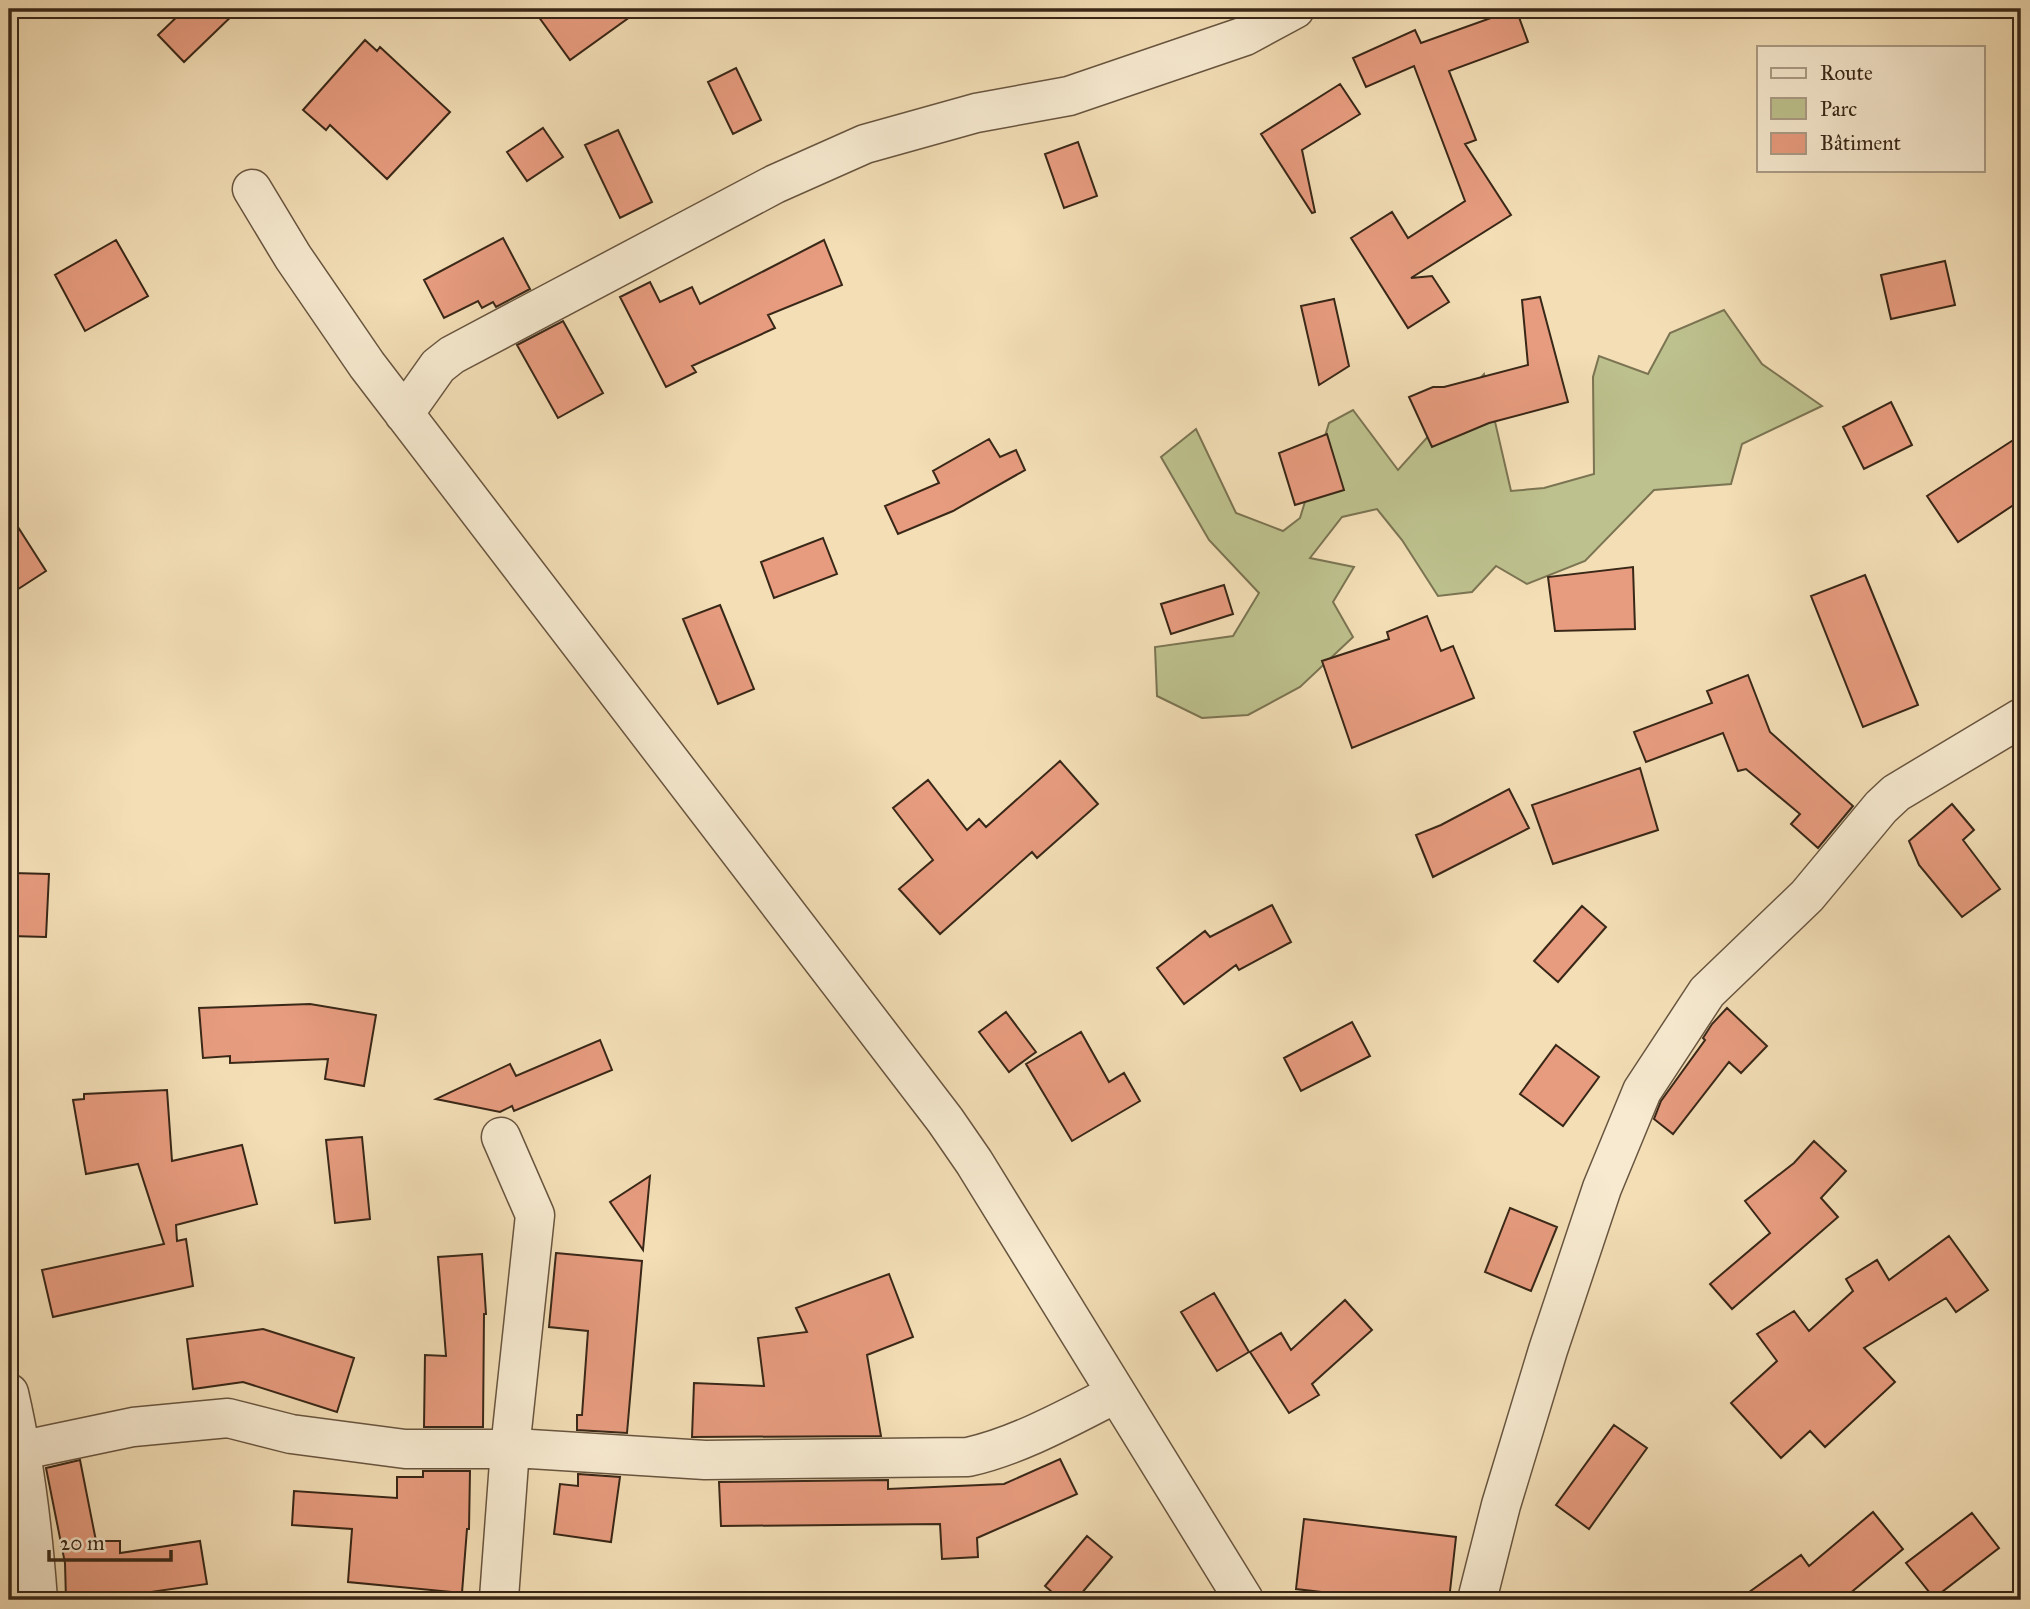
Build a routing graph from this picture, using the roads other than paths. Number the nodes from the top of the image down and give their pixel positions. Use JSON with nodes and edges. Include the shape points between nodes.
{"nodes":[{"id":1,"x":1295,"y":9,"type":"edge"},
{"id":2,"x":252,"y":190,"type":"dead end"},
{"id":3,"x":404,"y":414,"type":"junction"},
{"id":4,"x":2021,"y":718,"type":"edge"},
{"id":5,"x":501,"y":1137,"type":"dead end"},
{"id":6,"x":9,"y":1393,"type":"edge"},
{"id":7,"x":1115,"y":1394,"type":"junction"},
{"id":8,"x":510,"y":1449,"type":"junction"},
{"id":9,"x":15,"y":1452,"type":"edge"},
{"id":10,"x":499,"y":1598,"type":"dead end"},
{"id":11,"x":38,"y":1600,"type":"edge"},
{"id":12,"x":1244,"y":1600,"type":"edge"},
{"id":13,"x":1477,"y":1600,"type":"edge"}],
"edges":[{"from":1,"to":3,"type":"street","via":[[1245,36],[1069,96],[976,113],[865,144],[775,184],[452,355]]},
{"from":2,"to":3,"type":"street","via":[[293,257]]},
{"from":3,"to":7,"type":"street","via":[[945,1120]]},
{"from":4,"to":13,"type":"street","via":[[1896,793],[1881,807],[1807,896],[1707,992],[1642,1091],[1602,1188],[1548,1350]]},
{"from":5,"to":8,"type":"street","via":[[535,1216]]},
{"from":6,"to":9,"type":"street"},
{"from":7,"to":8,"type":"street","via":[[1048,1427],[968,1457],[705,1460]]},
{"from":7,"to":12,"type":"street"},
{"from":8,"to":9,"type":"street","via":[[405,1449],[299,1435],[228,1418],[133,1427]]},
{"from":8,"to":10,"type":"street"},
{"from":9,"to":11,"type":"street","via":[[34,1541]]}]}
